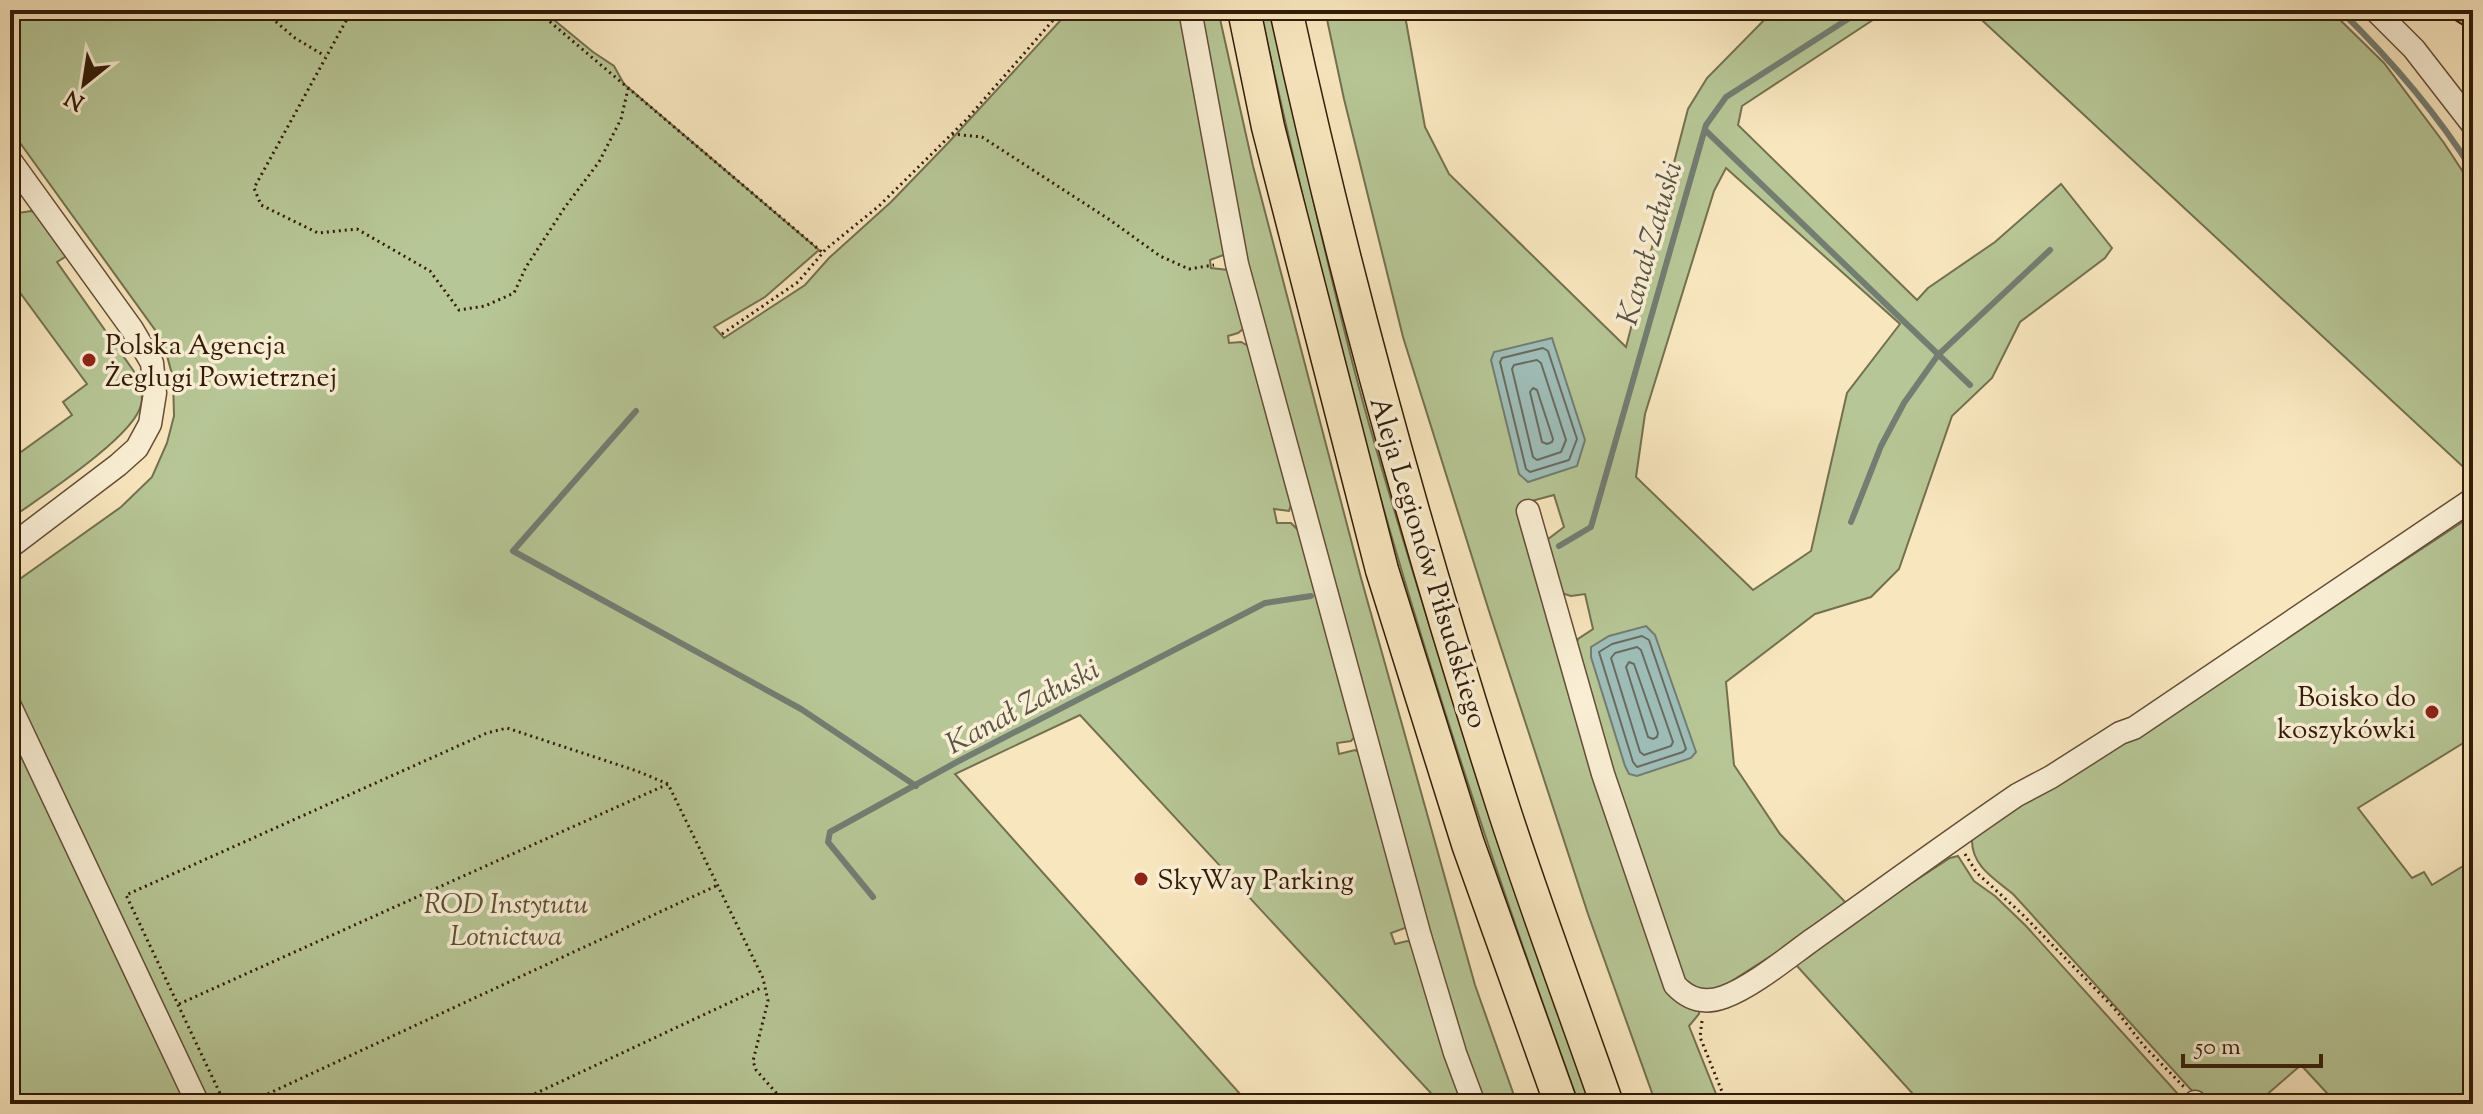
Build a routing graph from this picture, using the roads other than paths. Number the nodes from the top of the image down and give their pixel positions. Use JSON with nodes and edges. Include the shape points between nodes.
{"nodes":[{"id":1,"x":1190,"y":10,"type":"edge"},
{"id":2,"x":1244,"y":10,"type":"edge"},
{"id":3,"x":1286,"y":10,"type":"edge"},
{"id":4,"x":2375,"y":10,"type":"edge"},
{"id":5,"x":2473,"y":125,"type":"edge"},
{"id":6,"x":10,"y":160,"type":"edge"},
{"id":7,"x":2473,"y":499,"type":"edge"},
{"id":8,"x":1528,"y":511,"type":"dead end"},
{"id":9,"x":10,"y":547,"type":"edge"},
{"id":10,"x":10,"y":706,"type":"edge"},
{"id":11,"x":198,"y":1104,"type":"edge"},
{"id":12,"x":1474,"y":1104,"type":"edge"},
{"id":13,"x":1561,"y":1104,"type":"edge"},
{"id":14,"x":1607,"y":1104,"type":"edge"}],
"edges":[{"from":1,"to":12,"type":"street","via":[[1237,264],[1419,933]]},
{"from":2,"to":13,"type":"highway","name":"Aleja Legionów Piłsudskiego","via":[[1268,127],[1382,570],[1468,844]]},
{"from":3,"to":14,"type":"highway","name":"Aleja Legionów Piłsudskiego","via":[[1403,479],[1505,813]]},
{"from":4,"to":5,"type":"street","via":[[2414,49]]},
{"from":6,"to":9,"type":"street","via":[[132,329],[152,363],[155,393],[150,424],[137,448]]},
{"from":7,"to":8,"type":"street","via":[[2134,728],[2017,795],[1768,971],[1735,992],[1708,1001],[1684,995],[1675,985],[1603,774]]},
{"from":10,"to":11,"type":"street"}]}
